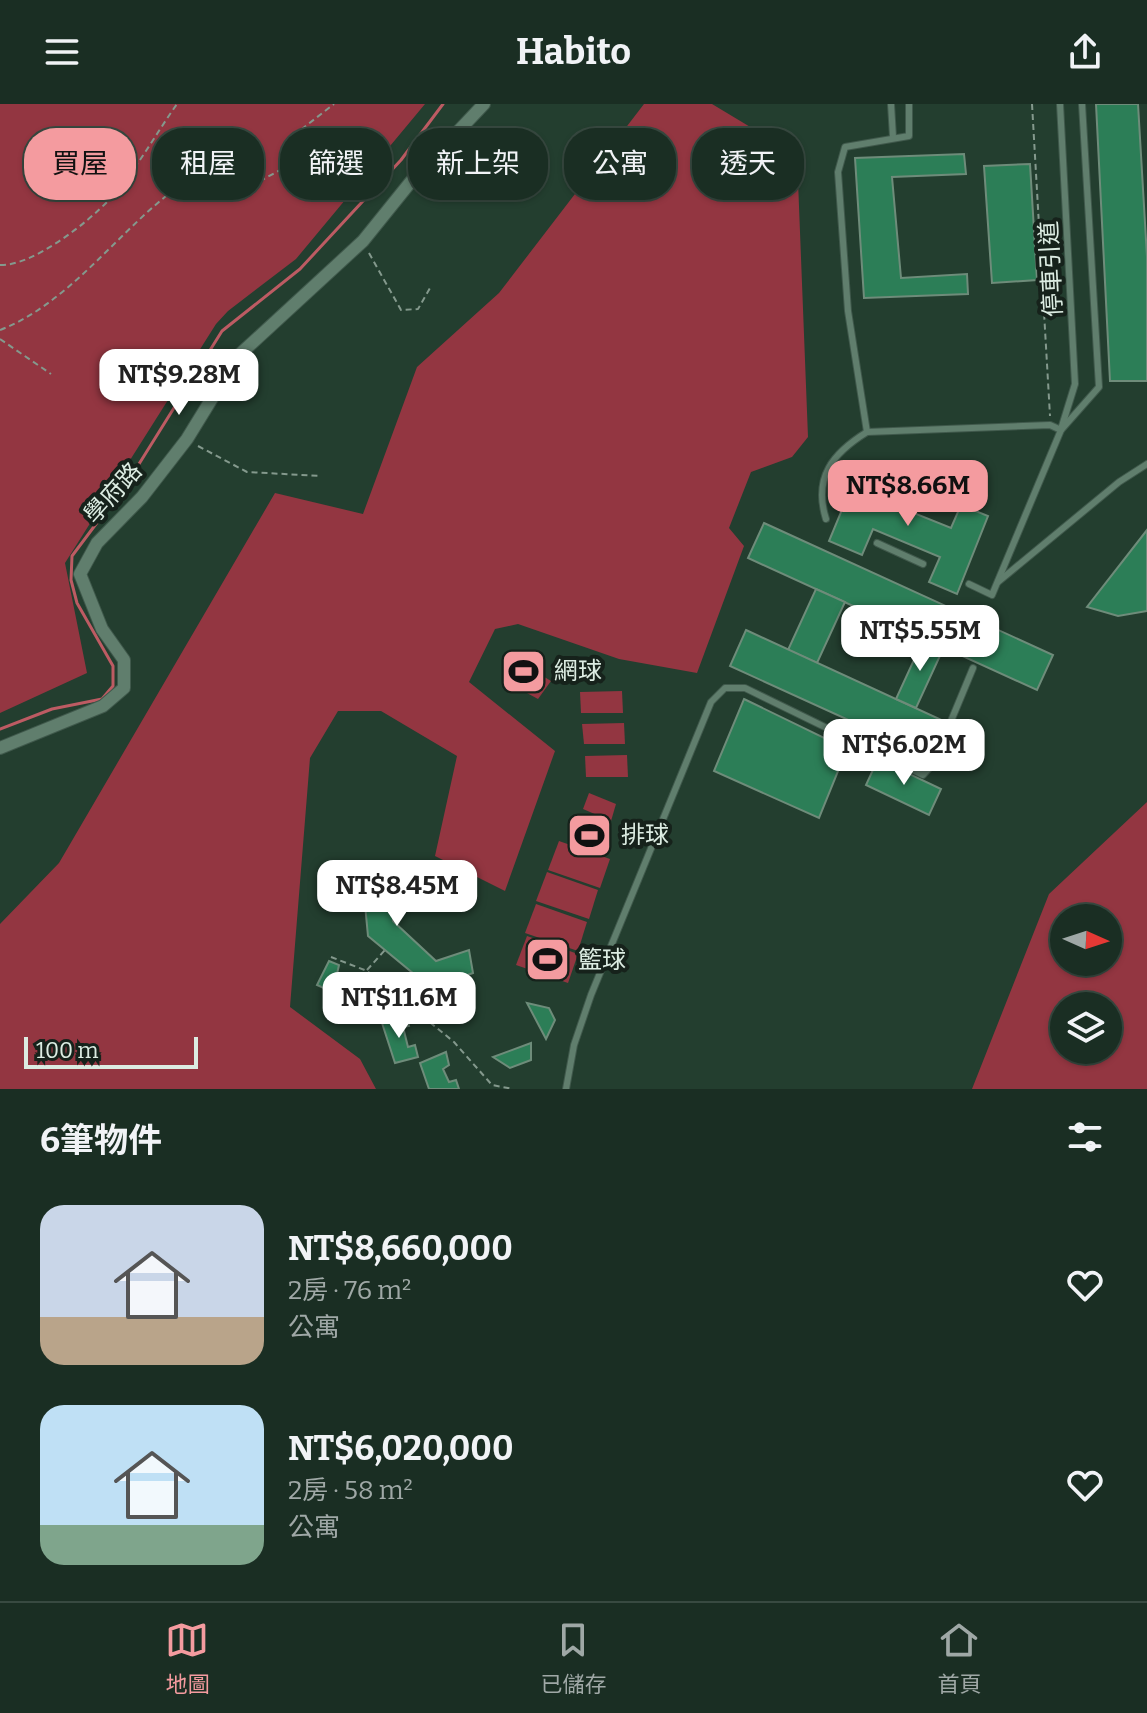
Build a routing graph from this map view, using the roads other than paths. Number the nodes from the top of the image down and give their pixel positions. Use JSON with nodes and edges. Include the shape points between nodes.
{"nodes":[{"id":1,"x":484,"y":104,"type":"edge"},
{"id":2,"x":891,"y":104,"type":"edge"},
{"id":3,"x":909,"y":104,"type":"edge"},
{"id":4,"x":1060,"y":104,"type":"edge"},
{"id":5,"x":1082,"y":104,"type":"edge"},
{"id":6,"x":893,"y":137,"type":"junction"},
{"id":7,"x":1061,"y":430,"type":"junction"},
{"id":8,"x":867,"y":432,"type":"junction"},
{"id":9,"x":1147,"y":464,"type":"edge"},
{"id":10,"x":826,"y":519,"type":"dead end"},
{"id":11,"x":877,"y":543,"type":"dead end"},
{"id":12,"x":923,"y":564,"type":"dead end"},
{"id":13,"x":969,"y":584,"type":"dead end"},
{"id":14,"x":996,"y":584,"type":"junction"},
{"id":15,"x":973,"y":668,"type":"dead end"},
{"id":16,"x":951,"y":721,"type":"dead end"},
{"id":17,"x":0,"y":748,"type":"edge"},
{"id":18,"x":933,"y":764,"type":"dead end"},
{"id":19,"x":566,"y":1089,"type":"edge"}],
"edges":[{"from":1,"to":17,"type":"street","name":"學府路","via":[[363,241],[238,356],[187,439],[97,543],[80,574],[102,629],[124,660],[124,688],[103,706]]},
{"from":2,"to":6,"type":"lane"},
{"from":3,"to":6,"type":"lane","via":[[909,136]]},
{"from":4,"to":7,"type":"lane","name":"停車引道","via":[[1075,384]]},
{"from":5,"to":7,"type":"lane","via":[[1099,387]]},
{"from":6,"to":8,"type":"lane","via":[[845,147],[838,172],[848,311]]},
{"from":7,"to":8,"type":"lane","via":[[1050,425]]},
{"from":7,"to":14,"type":"lane"},
{"from":8,"to":10,"type":"lane","via":[[839,449],[821,484]]},
{"from":9,"to":14,"type":"lane"},
{"from":11,"to":12,"type":"lane"},
{"from":13,"to":14,"type":"lane","via":[[992,595]]},
{"from":15,"to":16,"type":"lane"},
{"from":18,"to":19,"type":"lane","via":[[923,775],[745,688],[725,688],[711,702],[591,995]]}]}
